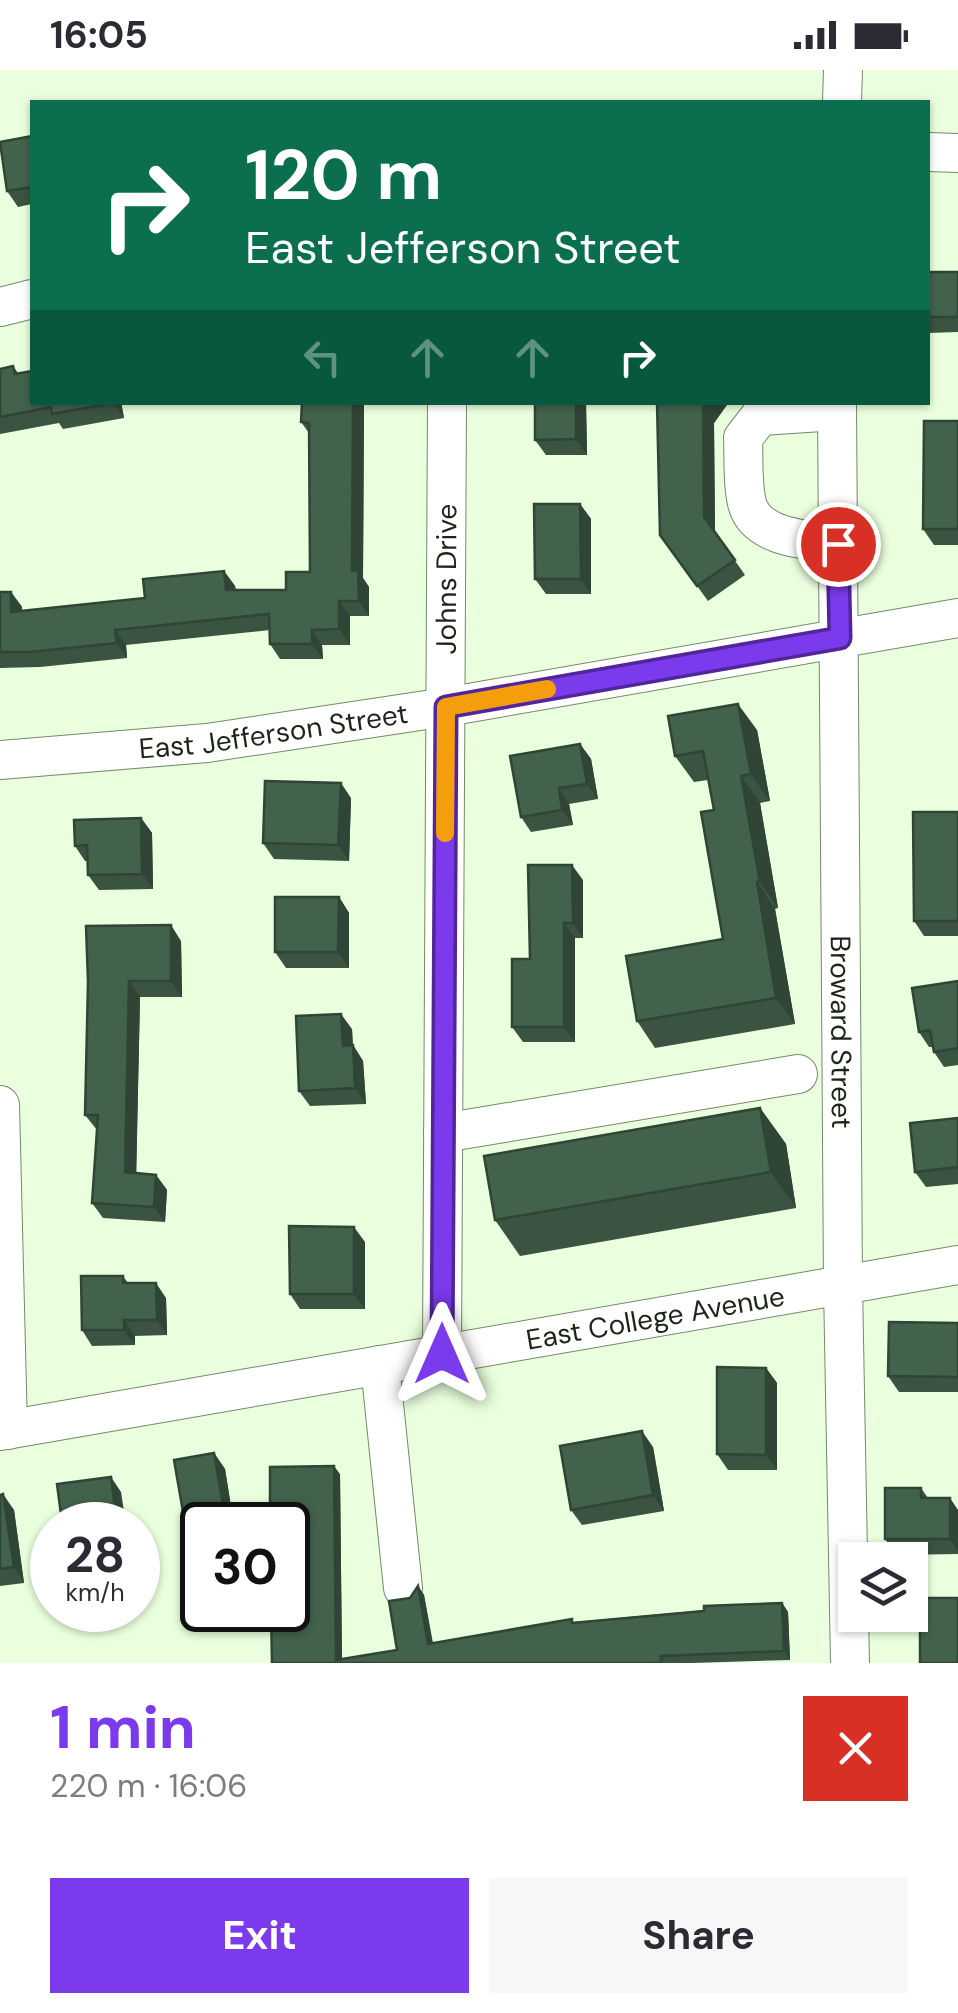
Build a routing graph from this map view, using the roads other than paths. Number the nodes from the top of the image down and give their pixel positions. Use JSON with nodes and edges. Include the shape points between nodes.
{"nodes":[{"id":1,"x":844,"y":70,"type":"edge"},
{"id":2,"x":842,"y":100,"type":"edge"},
{"id":3,"x":930,"y":152,"type":"edge"},
{"id":4,"x":958,"y":153,"type":"edge"},
{"id":5,"x":30,"y":300,"type":"edge"},
{"id":6,"x":0,"y":307,"type":"edge"},
{"id":7,"x":447,"y":405,"type":"edge"},
{"id":8,"x":837,"y":406,"type":"edge"},
{"id":9,"x":838,"y":544,"type":"junction"},
{"id":10,"x":958,"y":618,"type":"edge"},
{"id":11,"x":840,"y":638,"type":"junction"},
{"id":12,"x":446,"y":707,"type":"junction"},
{"id":13,"x":0,"y":760,"type":"edge"},
{"id":14,"x":798,"y":1074,"type":"dead end"},
{"id":15,"x":0,"y":1105,"type":"edge"},
{"id":16,"x":443,"y":1133,"type":"junction"},
{"id":17,"x":958,"y":1265,"type":"edge"},
{"id":18,"x":843,"y":1285,"type":"junction"},
{"id":19,"x":442,"y":1354,"type":"junction"},
{"id":20,"x":380,"y":1366,"type":"junction"},
{"id":21,"x":4,"y":1430,"type":"edge"},
{"id":22,"x":403,"y":1588,"type":"dead end"},
{"id":23,"x":850,"y":1663,"type":"edge"}],
"edges":[{"from":1,"to":2,"type":"street"},
{"from":3,"to":4,"type":"street"},
{"from":5,"to":6,"type":"street"},
{"from":7,"to":12,"type":"street","name":"Johns Drive"},
{"from":8,"to":9,"type":"street","name":"Broward Street"},
{"from":8,"to":9,"type":"street","via":[[760,416],[744,438],[747,506],[765,527]]},
{"from":9,"to":11,"type":"street","name":"Broward Street"},
{"from":10,"to":11,"type":"street","name":"East Jefferson Street"},
{"from":11,"to":12,"type":"street","name":"East Jefferson Street"},
{"from":11,"to":18,"type":"street","name":"Broward Street"},
{"from":12,"to":13,"type":"street","name":"East Jefferson Street","via":[[207,744]]},
{"from":12,"to":16,"type":"street","name":"Johns Drive"},
{"from":14,"to":16,"type":"street"},
{"from":15,"to":21,"type":"street"},
{"from":16,"to":19,"type":"street","name":"Johns Drive"},
{"from":17,"to":18,"type":"street","name":"East College Avenue"},
{"from":18,"to":19,"type":"street","name":"East College Avenue"},
{"from":18,"to":23,"type":"street","name":"Broward Street"},
{"from":19,"to":20,"type":"street","name":"East College Avenue"},
{"from":20,"to":21,"type":"street","name":"East College Avenue"},
{"from":20,"to":22,"type":"street"}]}
